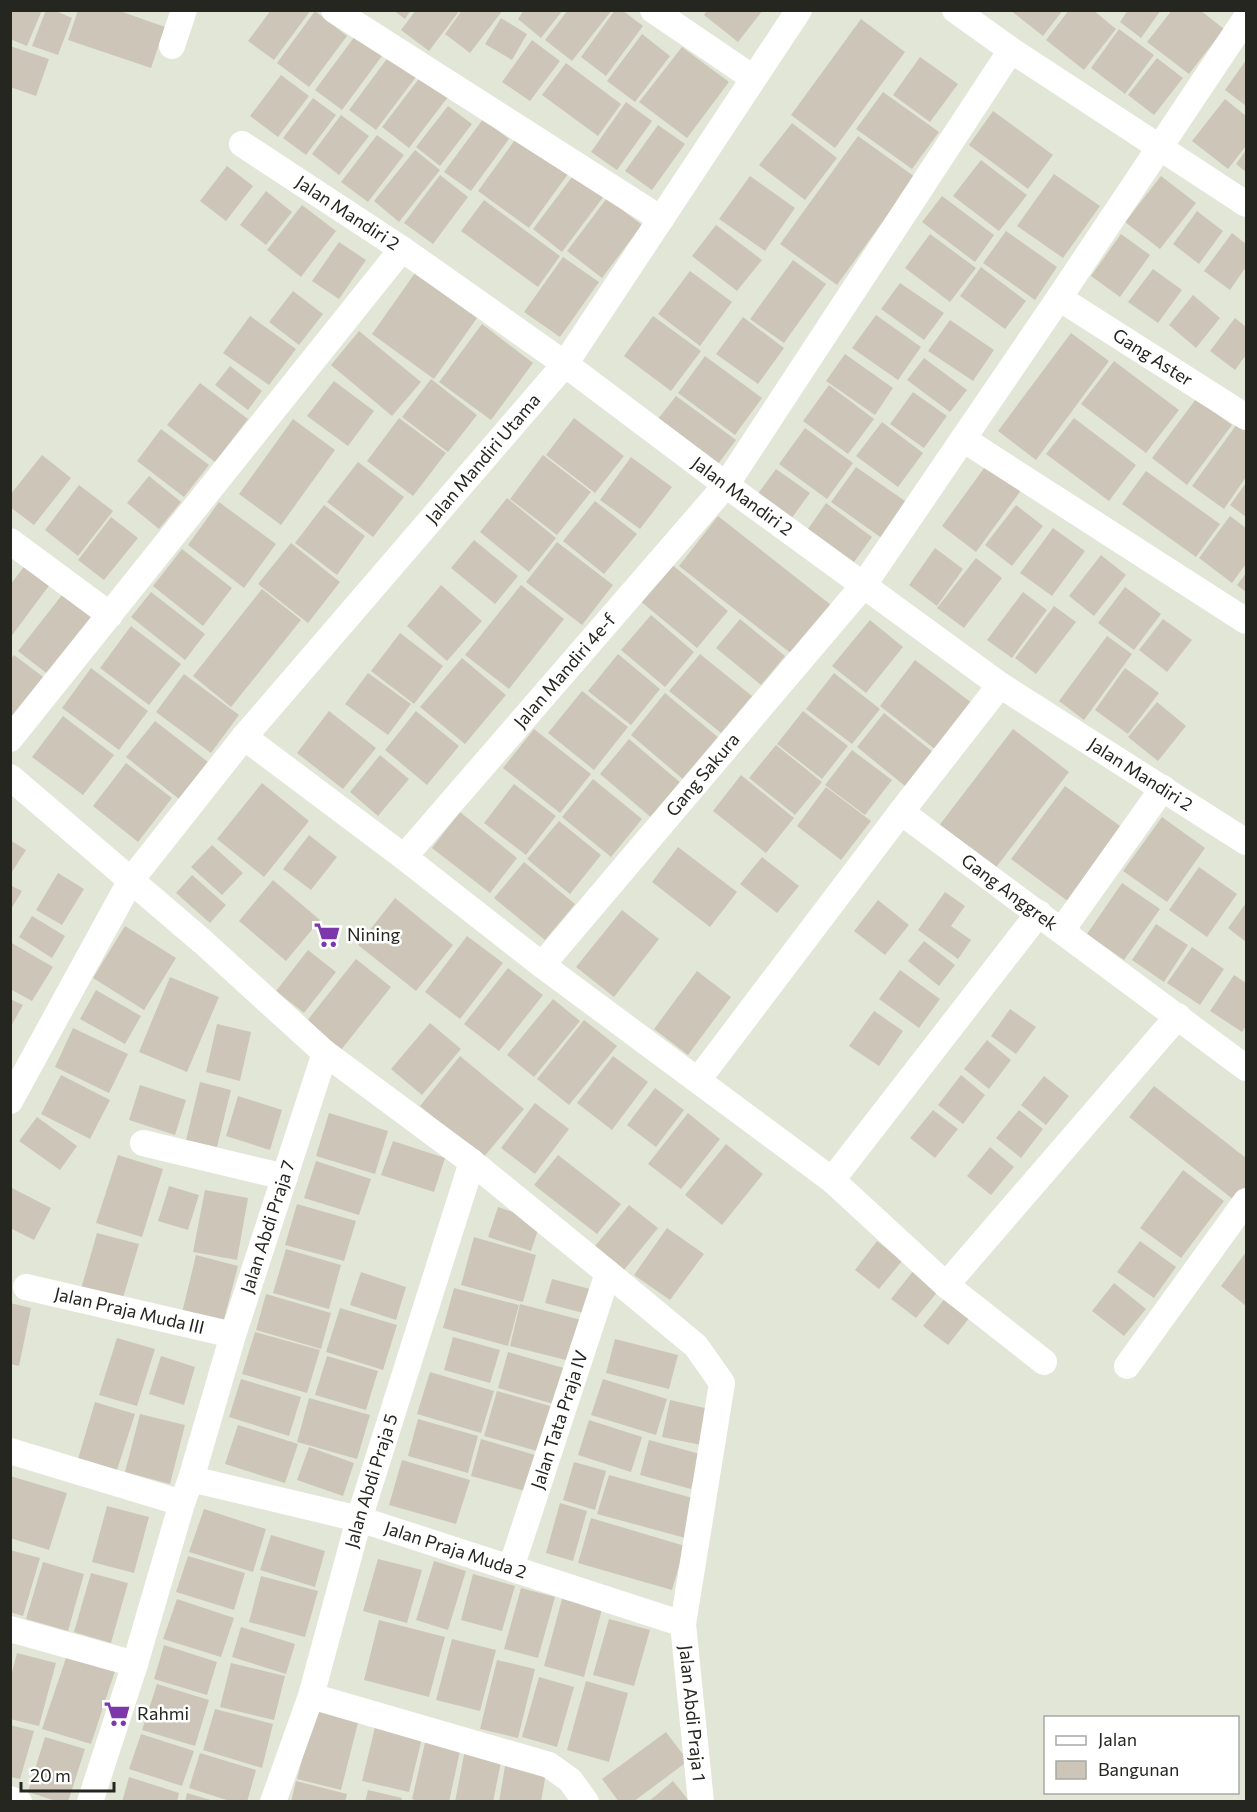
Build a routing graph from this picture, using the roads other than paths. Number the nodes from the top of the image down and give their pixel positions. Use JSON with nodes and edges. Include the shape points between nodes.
{"nodes":[{"id":1,"x":184,"y":10,"type":"edge"},
{"id":2,"x":334,"y":10,"type":"edge"},
{"id":3,"x":653,"y":10,"type":"edge"},
{"id":4,"x":799,"y":10,"type":"edge"},
{"id":5,"x":955,"y":10,"type":"edge"},
{"id":6,"x":1246,"y":18,"type":"edge"},
{"id":7,"x":172,"y":46,"type":"dead end"},
{"id":8,"x":1011,"y":50,"type":"junction"},
{"id":9,"x":753,"y":78,"type":"junction"},
{"id":10,"x":242,"y":144,"type":"dead end"},
{"id":11,"x":1161,"y":146,"type":"junction"},
{"id":12,"x":1246,"y":204,"type":"edge"},
{"id":13,"x":661,"y":219,"type":"junction"},
{"id":14,"x":402,"y":249,"type":"junction"},
{"id":15,"x":1059,"y":298,"type":"junction"},
{"id":16,"x":565,"y":364,"type":"junction"},
{"id":17,"x":1246,"y":417,"type":"edge"},
{"id":18,"x":963,"y":439,"type":"junction"},
{"id":19,"x":726,"y":485,"type":"junction"},
{"id":20,"x":10,"y":541,"type":"edge"},
{"id":21,"x":863,"y":586,"type":"junction"},
{"id":22,"x":110,"y":615,"type":"junction"},
{"id":23,"x":1246,"y":621,"type":"edge"},
{"id":24,"x":1000,"y":685,"type":"junction"},
{"id":25,"x":244,"y":737,"type":"junction"},
{"id":26,"x":10,"y":739,"type":"edge"},
{"id":27,"x":10,"y":777,"type":"edge"},
{"id":28,"x":1162,"y":788,"type":"junction"},
{"id":29,"x":901,"y":812,"type":"junction"},
{"id":30,"x":1246,"y":842,"type":"edge"},
{"id":31,"x":404,"y":857,"type":"junction"},
{"id":32,"x":130,"y":880,"type":"junction"},
{"id":33,"x":1039,"y":913,"type":"junction"},
{"id":34,"x":1062,"y":930,"type":"junction"},
{"id":35,"x":542,"y":965,"type":"junction"},
{"id":36,"x":1178,"y":1016,"type":"junction"},
{"id":37,"x":325,"y":1053,"type":"junction"},
{"id":38,"x":1246,"y":1068,"type":"edge"},
{"id":39,"x":698,"y":1080,"type":"junction"},
{"id":40,"x":10,"y":1101,"type":"edge"},
{"id":41,"x":143,"y":1143,"type":"dead end"},
{"id":42,"x":472,"y":1162,"type":"junction"},
{"id":43,"x":285,"y":1177,"type":"junction"},
{"id":44,"x":832,"y":1180,"type":"junction"},
{"id":45,"x":1246,"y":1201,"type":"edge"},
{"id":46,"x":608,"y":1272,"type":"junction"},
{"id":47,"x":946,"y":1285,"type":"junction"},
{"id":48,"x":26,"y":1287,"type":"dead end"},
{"id":49,"x":233,"y":1335,"type":"junction"},
{"id":50,"x":1044,"y":1362,"type":"dead end"},
{"id":51,"x":1127,"y":1366,"type":"dead end"},
{"id":52,"x":10,"y":1451,"type":"edge"},
{"id":53,"x":191,"y":1479,"type":"junction"},
{"id":54,"x":182,"y":1503,"type":"junction"},
{"id":55,"x":359,"y":1519,"type":"junction"},
{"id":56,"x":511,"y":1568,"type":"junction"},
{"id":57,"x":684,"y":1624,"type":"junction"},
{"id":58,"x":10,"y":1629,"type":"edge"},
{"id":59,"x":135,"y":1664,"type":"junction"},
{"id":60,"x":310,"y":1696,"type":"junction"},
{"id":61,"x":10,"y":1799,"type":"edge"},
{"id":62,"x":20,"y":1802,"type":"edge"},
{"id":63,"x":90,"y":1802,"type":"edge"},
{"id":64,"x":273,"y":1802,"type":"edge"},
{"id":65,"x":586,"y":1802,"type":"edge"},
{"id":66,"x":701,"y":1802,"type":"edge"}],
"edges":[{"from":1,"to":7,"type":"street"},
{"from":2,"to":13,"type":"street"},
{"from":3,"to":9,"type":"street"},
{"from":4,"to":9,"type":"street","name":"Jalan Mandiri Utama"},
{"from":5,"to":8,"type":"street"},
{"from":6,"to":11,"type":"street","name":"Gang Sakura"},
{"from":8,"to":11,"type":"street"},
{"from":8,"to":19,"type":"street","name":"Jalan Mandiri 4e-f"},
{"from":9,"to":13,"type":"street","name":"Jalan Mandiri Utama"},
{"from":10,"to":14,"type":"street","name":"Jalan Mandiri 2"},
{"from":11,"to":12,"type":"street"},
{"from":11,"to":15,"type":"street","name":"Gang Sakura"},
{"from":13,"to":16,"type":"street","name":"Jalan Mandiri Utama"},
{"from":14,"to":16,"type":"street","name":"Jalan Mandiri 2"},
{"from":14,"to":22,"type":"street"},
{"from":15,"to":17,"type":"street","name":"Gang Aster"},
{"from":15,"to":18,"type":"street","name":"Gang Sakura"},
{"from":16,"to":19,"type":"street","name":"Jalan Mandiri 2"},
{"from":16,"to":25,"type":"street","name":"Jalan Mandiri Utama"},
{"from":18,"to":21,"type":"street","name":"Gang Sakura"},
{"from":18,"to":23,"type":"street"},
{"from":19,"to":21,"type":"street","name":"Jalan Mandiri 2"},
{"from":19,"to":31,"type":"street","name":"Jalan Mandiri 4e-f"},
{"from":20,"to":22,"type":"street"},
{"from":21,"to":24,"type":"street","name":"Jalan Mandiri 2"},
{"from":21,"to":35,"type":"street","name":"Gang Sakura"},
{"from":22,"to":26,"type":"street"},
{"from":24,"to":28,"type":"street","name":"Jalan Mandiri 2"},
{"from":24,"to":29,"type":"street"},
{"from":25,"to":31,"type":"street"},
{"from":25,"to":32,"type":"street","name":"Jalan Mandiri Utama"},
{"from":27,"to":32,"type":"street"},
{"from":28,"to":30,"type":"street","name":"Jalan Mandiri 2"},
{"from":28,"to":34,"type":"street"},
{"from":29,"to":33,"type":"street","name":"Gang Anggrek"},
{"from":29,"to":39,"type":"street"},
{"from":31,"to":35,"type":"street"},
{"from":32,"to":37,"type":"street"},
{"from":32,"to":40,"type":"street","name":"Jalan Mandiri Utama"},
{"from":33,"to":34,"type":"street","name":"Gang Anggrek"},
{"from":33,"to":44,"type":"street"},
{"from":34,"to":36,"type":"street","name":"Gang Anggrek"},
{"from":35,"to":39,"type":"street"},
{"from":36,"to":38,"type":"street","name":"Gang Anggrek"},
{"from":36,"to":47,"type":"street"},
{"from":37,"to":42,"type":"street","name":"Jalan Abdi Praja 1"},
{"from":37,"to":43,"type":"street","name":"Jalan Abdi Praja 7"},
{"from":39,"to":44,"type":"street"},
{"from":41,"to":43,"type":"street"},
{"from":42,"to":46,"type":"street","name":"Jalan Abdi Praja 1"},
{"from":42,"to":55,"type":"street","name":"Jalan Abdi Praja 5"},
{"from":43,"to":49,"type":"street","name":"Jalan Abdi Praja 7"},
{"from":44,"to":47,"type":"street"},
{"from":45,"to":51,"type":"street"},
{"from":46,"to":56,"type":"street","name":"Jalan Tata Praja IV"},
{"from":46,"to":57,"type":"street","name":"Jalan Abdi Praja 1","via":[[696,1346],[722,1383]]},
{"from":47,"to":50,"type":"street"},
{"from":48,"to":49,"type":"street","name":"Jalan Praja Muda III"},
{"from":49,"to":53,"type":"street","name":"Jalan Abdi Praja 7"},
{"from":52,"to":54,"type":"street"},
{"from":53,"to":54,"type":"street","name":"Jalan Abdi Praja 7"},
{"from":53,"to":55,"type":"street","name":"Jalan Praja Muda 2"},
{"from":54,"to":59,"type":"street","name":"Jalan Abdi Praja 7"},
{"from":55,"to":56,"type":"street","name":"Jalan Praja Muda 2"},
{"from":55,"to":60,"type":"street","name":"Jalan Abdi Praja 5"},
{"from":56,"to":57,"type":"street","name":"Jalan Praja Muda 2"},
{"from":57,"to":66,"type":"street","name":"Jalan Abdi Praja 1"},
{"from":58,"to":59,"type":"street"},
{"from":59,"to":63,"type":"street","name":"Jalan Abdi Praja 7"},
{"from":60,"to":64,"type":"street","name":"Jalan Abdi Praja 5"},
{"from":60,"to":65,"type":"street","via":[[549,1765],[570,1780]]},
{"from":61,"to":62,"type":"street"}]}
